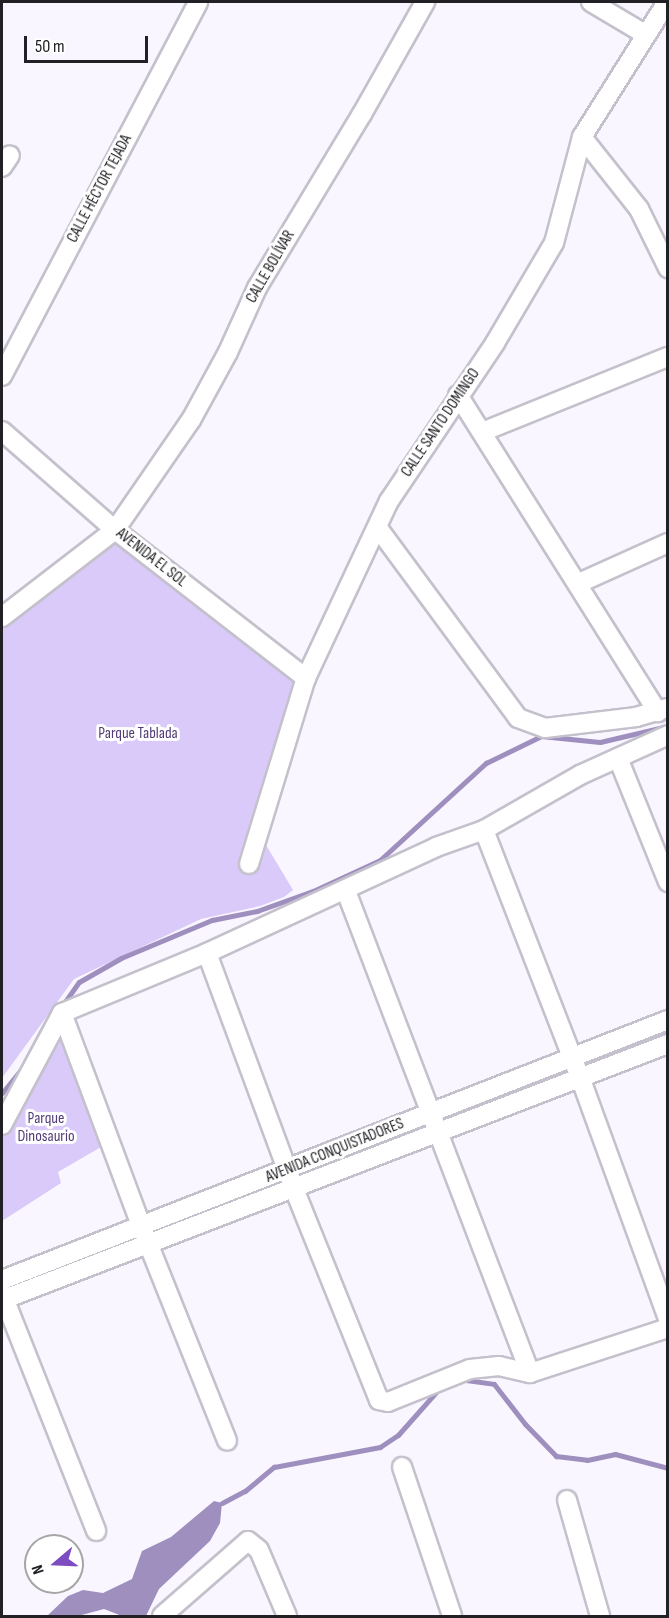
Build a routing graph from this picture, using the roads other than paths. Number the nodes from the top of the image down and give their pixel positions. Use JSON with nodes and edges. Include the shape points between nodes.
{"nodes":[{"id":1,"x":198,"y":2,"type":"edge"},
{"id":2,"x":425,"y":2,"type":"edge"},
{"id":3,"x":591,"y":2,"type":"edge"},
{"id":4,"x":668,"y":2,"type":"edge"},
{"id":5,"x":645,"y":34,"type":"junction"},
{"id":6,"x":582,"y":137,"type":"junction"},
{"id":7,"x":668,"y":268,"type":"edge"},
{"id":8,"x":668,"y":357,"type":"edge"},
{"id":9,"x":2,"y":376,"type":"edge"},
{"id":10,"x":458,"y":395,"type":"junction"},
{"id":11,"x":2,"y":431,"type":"edge"},
{"id":12,"x":482,"y":432,"type":"junction"},
{"id":13,"x":378,"y":528,"type":"junction"},
{"id":14,"x":116,"y":530,"type":"junction"},
{"id":15,"x":668,"y":543,"type":"edge"},
{"id":16,"x":579,"y":583,"type":"junction"},
{"id":17,"x":2,"y":617,"type":"edge"},
{"id":18,"x":306,"y":678,"type":"junction"},
{"id":19,"x":663,"y":710,"type":"edge"},
{"id":20,"x":668,"y":735,"type":"edge"},
{"id":21,"x":618,"y":758,"type":"junction"},
{"id":22,"x":484,"y":830,"type":"junction"},
{"id":23,"x":249,"y":864,"type":"dead end"},
{"id":24,"x":668,"y":882,"type":"edge"},
{"id":25,"x":346,"y":891,"type":"junction"},
{"id":26,"x":207,"y":953,"type":"junction"},
{"id":27,"x":63,"y":1013,"type":"junction"},
{"id":28,"x":668,"y":1020,"type":"edge"},
{"id":29,"x":668,"y":1044,"type":"edge"},
{"id":30,"x":572,"y":1058,"type":"junction"},
{"id":31,"x":580,"y":1077,"type":"junction"},
{"id":32,"x":429,"y":1114,"type":"junction"},
{"id":33,"x":2,"y":1125,"type":"edge"},
{"id":34,"x":437,"y":1134,"type":"junction"},
{"id":35,"x":290,"y":1178,"type":"junction"},
{"id":36,"x":142,"y":1228,"type":"junction"},
{"id":37,"x":149,"y":1246,"type":"junction"},
{"id":38,"x":2,"y":1280,"type":"edge"},
{"id":39,"x":2,"y":1298,"type":"edge"},
{"id":40,"x":668,"y":1319,"type":"edge"},
{"id":41,"x":668,"y":1328,"type":"edge"},
{"id":42,"x":530,"y":1373,"type":"junction"},
{"id":43,"x":227,"y":1441,"type":"dead end"},
{"id":44,"x":402,"y":1467,"type":"dead end"},
{"id":45,"x":567,"y":1500,"type":"dead end"},
{"id":46,"x":96,"y":1531,"type":"dead end"},
{"id":47,"x":162,"y":1617,"type":"edge"},
{"id":48,"x":287,"y":1617,"type":"edge"},
{"id":49,"x":452,"y":1617,"type":"edge"},
{"id":50,"x":600,"y":1617,"type":"edge"}],
"edges":[{"from":1,"to":9,"type":"street","name":"CALLE HÉCTOR TEJADA"},
{"from":2,"to":14,"type":"street","name":"CALLE BOLÍVAR","via":[[256,288],[228,352],[190,420]]},
{"from":3,"to":5,"type":"street"},
{"from":4,"to":5,"type":"street","name":"CALLE SANTO DOMINGO"},
{"from":5,"to":6,"type":"street","name":"CALLE SANTO DOMINGO"},
{"from":6,"to":7,"type":"street","via":[[639,209]]},
{"from":6,"to":10,"type":"street","name":"CALLE SANTO DOMINGO","via":[[554,243],[495,343]]},
{"from":8,"to":12,"type":"street"},
{"from":10,"to":12,"type":"street"},
{"from":10,"to":13,"type":"street","name":"CALLE SANTO DOMINGO","via":[[389,501]]},
{"from":11,"to":14,"type":"street","name":"AVENIDA EL SOL"},
{"from":12,"to":16,"type":"street"},
{"from":13,"to":18,"type":"street","name":"CALLE SANTO DOMINGO"},
{"from":13,"to":19,"type":"street","via":[[518,718],[545,728]]},
{"from":14,"to":17,"type":"street","name":"CALLE BOLÍVAR"},
{"from":14,"to":18,"type":"street","name":"AVENIDA EL SOL"},
{"from":15,"to":16,"type":"street"},
{"from":16,"to":19,"type":"street"},
{"from":18,"to":23,"type":"street","name":"CALLE SANTO DOMINGO"},
{"from":20,"to":21,"type":"street"},
{"from":21,"to":22,"type":"street"},
{"from":21,"to":24,"type":"street"},
{"from":22,"to":25,"type":"street","via":[[436,847]]},
{"from":22,"to":30,"type":"street"},
{"from":25,"to":26,"type":"street"},
{"from":25,"to":32,"type":"street"},
{"from":26,"to":27,"type":"street"},
{"from":26,"to":35,"type":"street"},
{"from":27,"to":33,"type":"street"},
{"from":27,"to":36,"type":"street"},
{"from":28,"to":30,"type":"street","name":"AVENIDA CONQUISTADORES"},
{"from":29,"to":31,"type":"street","name":"AVENIDA CONQUISTADORES"},
{"from":30,"to":31,"type":"street"},
{"from":30,"to":32,"type":"street","name":"AVENIDA CONQUISTADORES"},
{"from":31,"to":34,"type":"street","name":"AVENIDA CONQUISTADORES"},
{"from":31,"to":40,"type":"street"},
{"from":32,"to":34,"type":"street"},
{"from":32,"to":35,"type":"street","name":"AVENIDA CONQUISTADORES"},
{"from":34,"to":35,"type":"street","name":"AVENIDA CONQUISTADORES"},
{"from":34,"to":42,"type":"street"},
{"from":35,"to":36,"type":"street","name":"AVENIDA CONQUISTADORES"},
{"from":35,"to":37,"type":"street","name":"AVENIDA CONQUISTADORES"},
{"from":35,"to":42,"type":"street","via":[[379,1400],[388,1402],[470,1369],[499,1366]]},
{"from":36,"to":37,"type":"street"},
{"from":36,"to":38,"type":"street","name":"AVENIDA CONQUISTADORES"},
{"from":37,"to":39,"type":"street","name":"AVENIDA CONQUISTADORES"},
{"from":37,"to":43,"type":"street"},
{"from":39,"to":46,"type":"street"},
{"from":41,"to":42,"type":"street"},
{"from":44,"to":49,"type":"street"},
{"from":45,"to":50,"type":"street"},
{"from":47,"to":48,"type":"street","via":[[248,1541],[259,1550]]}]}
